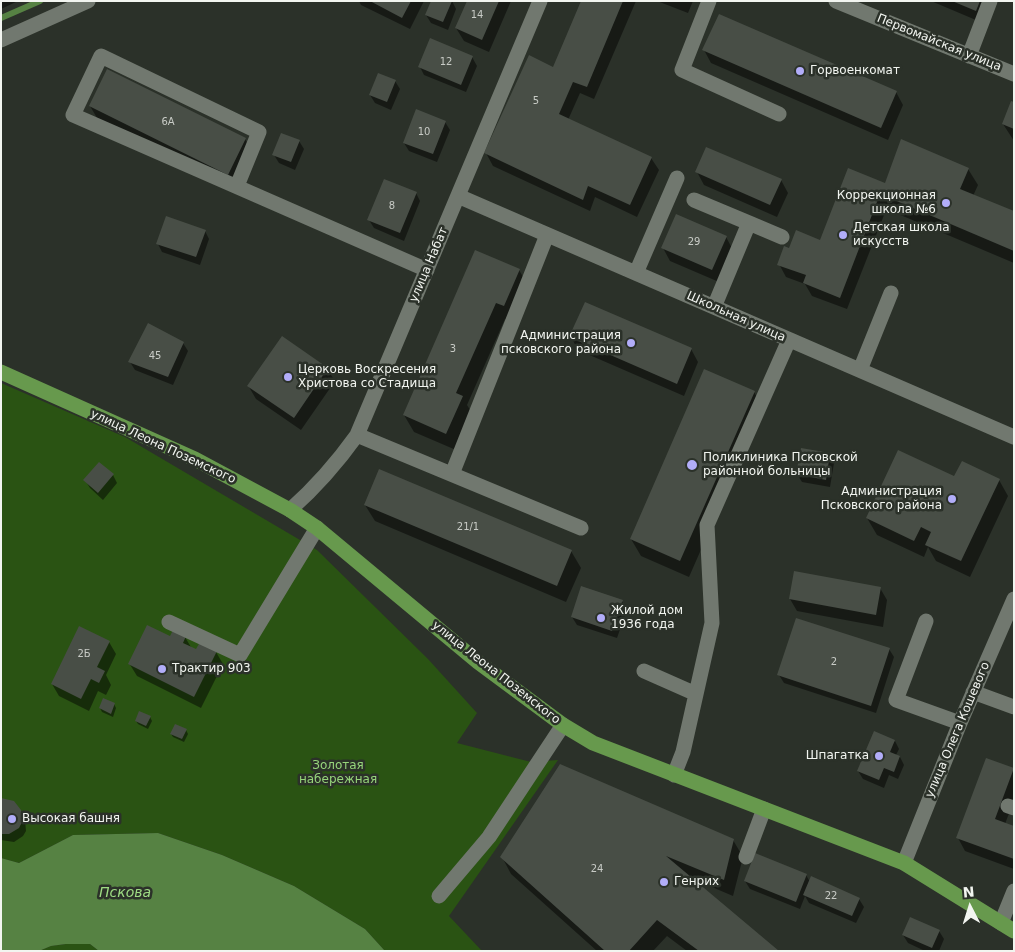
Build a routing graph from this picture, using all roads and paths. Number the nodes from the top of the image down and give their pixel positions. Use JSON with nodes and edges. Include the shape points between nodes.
{"nodes":[{"id":1,"x":88,"y":1,"type":"edge"},
{"id":2,"x":540,"y":1,"type":"edge"},
{"id":3,"x":709,"y":1,"type":"edge"},
{"id":4,"x":836,"y":1,"type":"edge"},
{"id":5,"x":990,"y":1,"type":"edge"},
{"id":6,"x":857,"y":5,"type":"edge"},
{"id":7,"x":1,"y":40,"type":"edge"},
{"id":8,"x":969,"y":56,"type":"junction"},
{"id":9,"x":1014,"y":74,"type":"edge"},
{"id":10,"x":779,"y":114,"type":"dead end"},
{"id":11,"x":677,"y":178,"type":"dead end"},
{"id":12,"x":236,"y":186,"type":"junction"},
{"id":13,"x":458,"y":196,"type":"junction"},
{"id":14,"x":694,"y":200,"type":"dead end"},
{"id":15,"x":749,"y":223,"type":"junction"},
{"id":16,"x":548,"y":235,"type":"junction"},
{"id":17,"x":782,"y":237,"type":"dead end"},
{"id":18,"x":427,"y":270,"type":"junction"},
{"id":19,"x":636,"y":273,"type":"junction"},
{"id":20,"x":891,"y":293,"type":"dead end"},
{"id":21,"x":714,"y":307,"type":"junction"},
{"id":22,"x":789,"y":340,"type":"junction"},
{"id":23,"x":860,"y":370,"type":"junction"},
{"id":24,"x":1,"y":372,"type":"edge"},
{"id":25,"x":357,"y":435,"type":"junction"},
{"id":26,"x":1014,"y":437,"type":"edge"},
{"id":27,"x":452,"y":474,"type":"junction"},
{"id":28,"x":290,"y":510,"type":"junction"},
{"id":29,"x":317,"y":528,"type":"junction"},
{"id":30,"x":581,"y":528,"type":"dead end"},
{"id":31,"x":1014,"y":599,"type":"edge"},
{"id":32,"x":926,"y":621,"type":"dead end"},
{"id":33,"x":169,"y":622,"type":"dead end"},
{"id":34,"x":644,"y":671,"type":"dead end"},
{"id":35,"x":974,"y":692,"type":"junction"},
{"id":36,"x":696,"y":694,"type":"junction"},
{"id":37,"x":1014,"y":707,"type":"edge"},
{"id":38,"x":960,"y":723,"type":"junction"},
{"id":39,"x":564,"y":725,"type":"junction"},
{"id":40,"x":674,"y":775,"type":"junction"},
{"id":41,"x":764,"y":809,"type":"junction"},
{"id":42,"x":746,"y":857,"type":"dead end"},
{"id":43,"x":904,"y":863,"type":"junction"},
{"id":44,"x":1014,"y":891,"type":"edge"},
{"id":45,"x":439,"y":896,"type":"dead end"},
{"id":46,"x":1007,"y":927,"type":"edge"}],
"edges":[{"from":1,"to":7,"type":"street"},
{"from":2,"to":13,"type":"street","name":"улица Набат"},
{"from":3,"to":10,"type":"street","via":[[682,70]]},
{"from":4,"to":6,"type":"street","name":"Первомайская улица"},
{"from":5,"to":8,"type":"street"},
{"from":6,"to":8,"type":"street","name":"Первомайская улица"},
{"from":8,"to":9,"type":"street","name":"Первомайская улица"},
{"from":11,"to":19,"type":"street"},
{"from":12,"to":12,"type":"street","via":[[73,115],[101,56],[259,132]]},
{"from":12,"to":18,"type":"street"},
{"from":13,"to":16,"type":"street","name":"Школьная улица"},
{"from":13,"to":18,"type":"street","name":"улица Набат"},
{"from":14,"to":15,"type":"street"},
{"from":15,"to":17,"type":"street"},
{"from":15,"to":21,"type":"street"},
{"from":16,"to":19,"type":"street","name":"Школьная улица"},
{"from":16,"to":27,"type":"street"},
{"from":18,"to":25,"type":"street","name":"улица Набат"},
{"from":19,"to":21,"type":"street","name":"Школьная улица"},
{"from":20,"to":23,"type":"street"},
{"from":21,"to":22,"type":"street","name":"Школьная улица"},
{"from":22,"to":23,"type":"street","name":"Школьная улица"},
{"from":22,"to":36,"type":"street","via":[[707,524],[712,623]]},
{"from":23,"to":26,"type":"street","name":"Школьная улица"},
{"from":24,"to":28,"type":"main road","name":"улица Леона Поземского","via":[[195,459]]},
{"from":25,"to":27,"type":"street"},
{"from":25,"to":28,"type":"street","name":"улица Набат","via":[[316,487]]},
{"from":27,"to":30,"type":"street"},
{"from":28,"to":29,"type":"main road","name":"улица Леона Поземского"},
{"from":29,"to":33,"type":"street","via":[[240,655]]},
{"from":29,"to":39,"type":"main road","name":"улица Леона Поземского","via":[[478,662]]},
{"from":31,"to":35,"type":"street","name":"улица Олега Кошевого"},
{"from":32,"to":38,"type":"street","via":[[896,700]]},
{"from":34,"to":36,"type":"street"},
{"from":35,"to":37,"type":"street"},
{"from":35,"to":38,"type":"street","name":"улица Олега Кошевого"},
{"from":36,"to":40,"type":"street","via":[[683,752]]},
{"from":38,"to":43,"type":"street","name":"улица Олега Кошевого"},
{"from":39,"to":40,"type":"main road","name":"улица Леона Поземского","via":[[593,743]]},
{"from":39,"to":45,"type":"street","via":[[489,838]]},
{"from":40,"to":41,"type":"main road","name":"улица Леона Поземского"},
{"from":41,"to":42,"type":"street"},
{"from":41,"to":43,"type":"main road","name":"улица Леона Поземского"},
{"from":43,"to":46,"type":"main road","name":"улица Леона Поземского"},
{"from":44,"to":46,"type":"street"}]}
